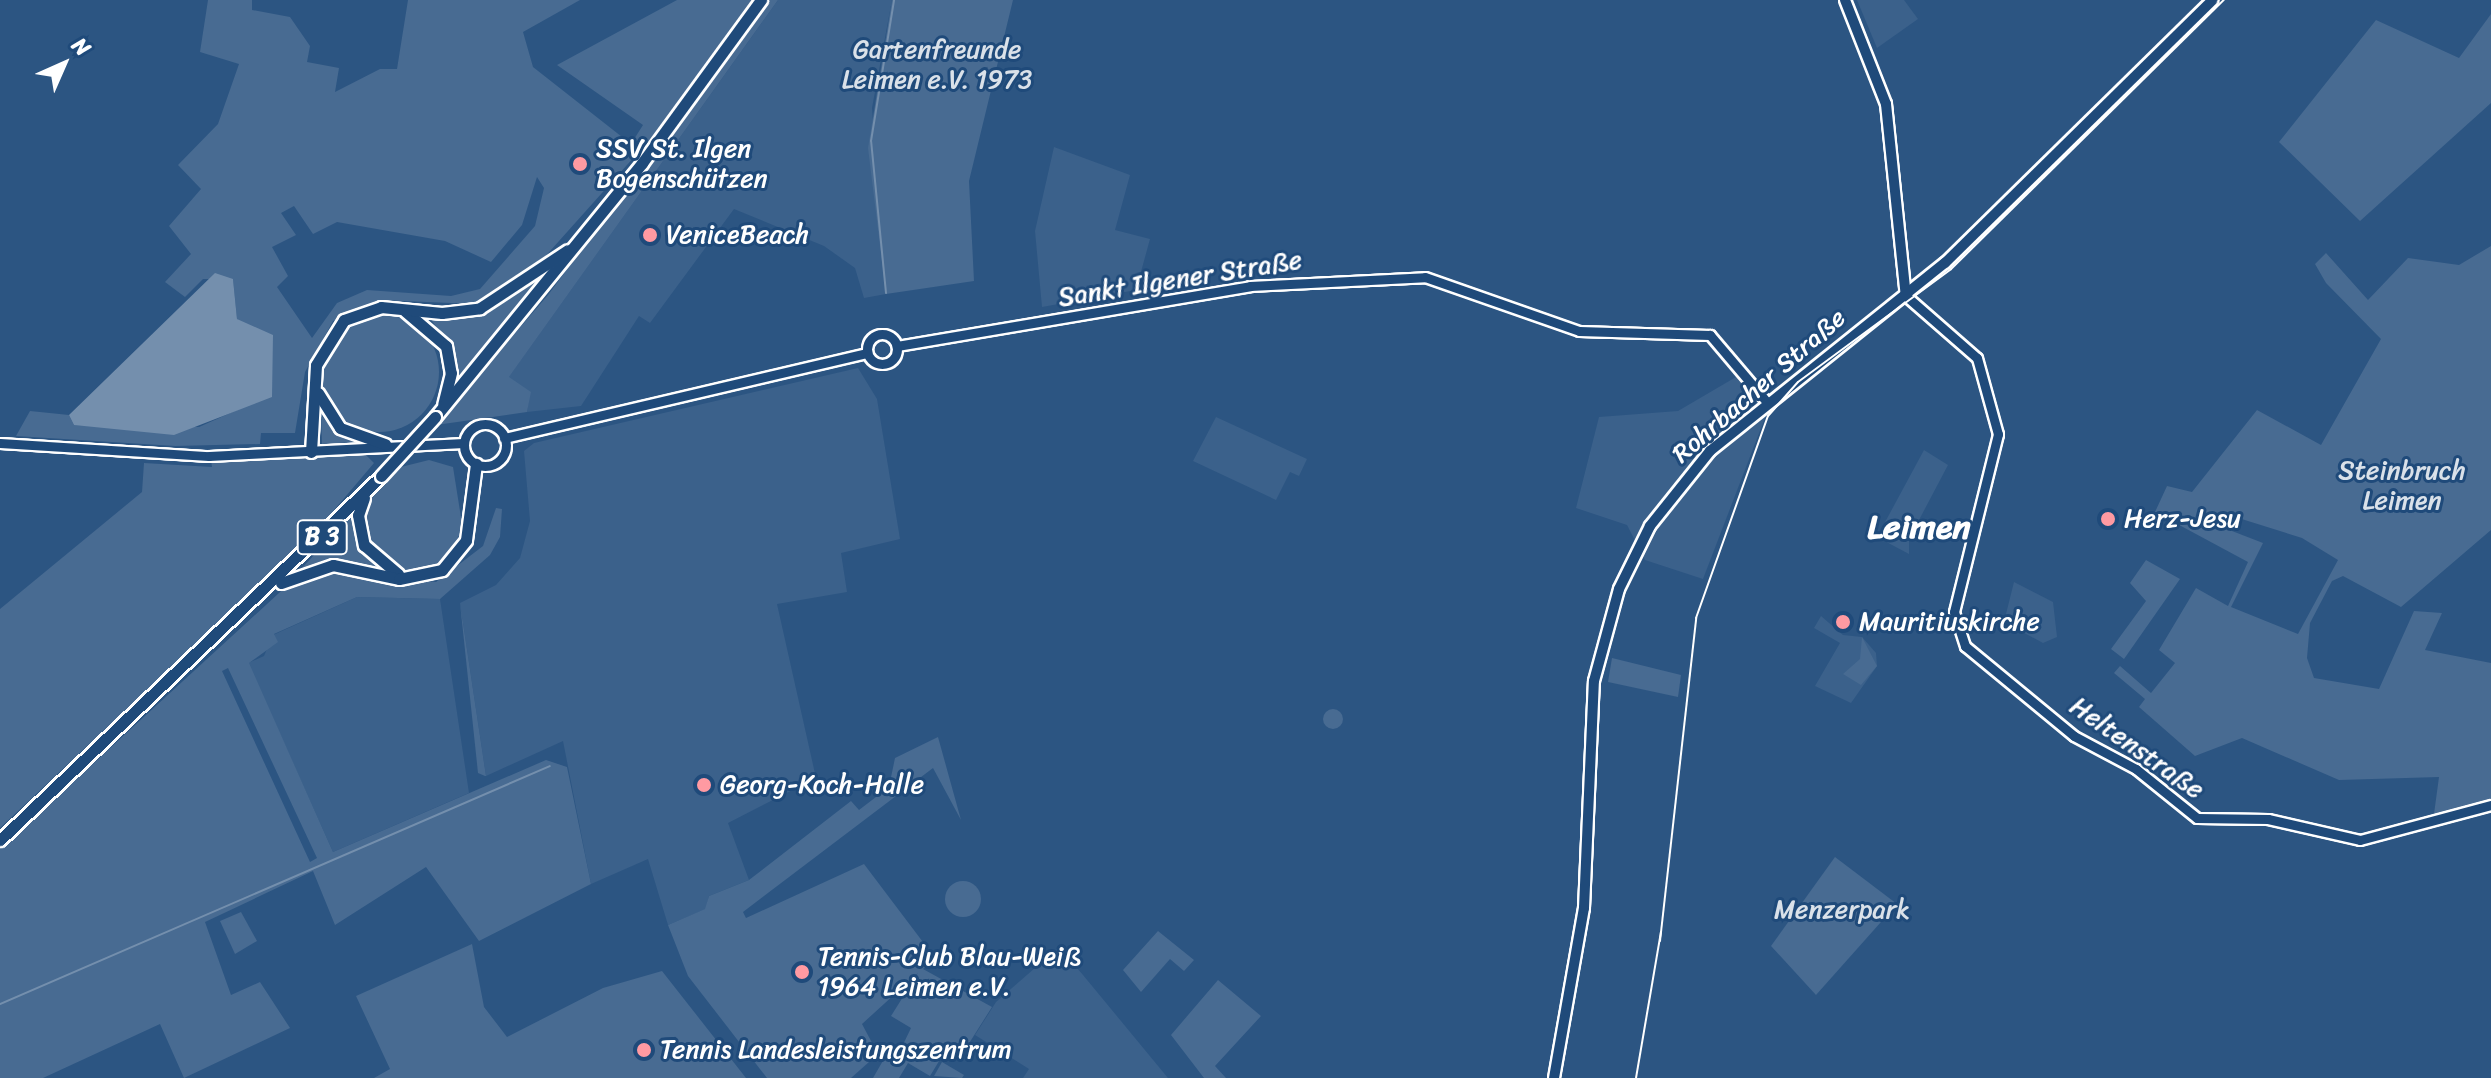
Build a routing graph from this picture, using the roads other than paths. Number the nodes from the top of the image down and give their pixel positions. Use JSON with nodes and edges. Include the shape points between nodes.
{"nodes":[{"id":1,"x":761,"y":0,"type":"edge"},
{"id":2,"x":1845,"y":0,"type":"edge"},
{"id":3,"x":2213,"y":0,"type":"edge"},
{"id":4,"x":581,"y":240,"type":"junction"},
{"id":5,"x":1906,"y":296,"type":"junction"},
{"id":6,"x":401,"y":309,"type":"junction"},
{"id":7,"x":897,"y":346,"type":"junction"},
{"id":8,"x":867,"y":353,"type":"junction"},
{"id":9,"x":314,"y":372,"type":"junction"},
{"id":10,"x":1766,"y":401,"type":"junction"},
{"id":11,"x":438,"y":413,"type":"junction"},
{"id":12,"x":504,"y":438,"type":"junction"},
{"id":13,"x":0,"y":443,"type":"edge"},
{"id":14,"x":464,"y":443,"type":"junction"},
{"id":15,"x":385,"y":444,"type":"junction"},
{"id":16,"x":311,"y":452,"type":"junction"},
{"id":17,"x":476,"y":464,"type":"junction"},
{"id":18,"x":381,"y":476,"type":"junction"},
{"id":19,"x":417,"y":579,"type":"junction"},
{"id":20,"x":261,"y":597,"type":"junction"},
{"id":21,"x":2491,"y":805,"type":"edge"},
{"id":22,"x":0,"y":840,"type":"edge"},
{"id":23,"x":1554,"y":1078,"type":"edge"}],
"edges":[{"from":1,"to":4,"type":"main road","number":"B 3"},
{"from":2,"to":5,"type":"main road","via":[[1886,104]]},
{"from":3,"to":5,"type":"main road","name":"Rohrbacher Straße"},
{"from":4,"to":6,"type":"main road","via":[[480,308]]},
{"from":4,"to":11,"type":"main road","number":"B 3"},
{"from":5,"to":10,"type":"main road","name":"Rohrbacher Straße"},
{"from":5,"to":21,"type":"street","name":"Heltenstraße","via":[[1977,358],[1998,434],[1954,612],[1965,646],[2074,736],[2136,769],[2197,818],[2268,819],[2360,840]]},
{"from":6,"to":9,"type":"main road","via":[[371,308],[344,320],[322,347]]},
{"from":6,"to":11,"type":"main road","via":[[429,324],[446,346],[451,373]]},
{"from":7,"to":8,"type":"street","name":"Sankt Ilgener Straße","via":[[886,364]]},
{"from":7,"to":8,"type":"street","name":"Sankt Ilgener Straße","via":[[877,335]]},
{"from":7,"to":10,"type":"street","name":"Sankt Ilgener Straße","via":[[1250,286],[1425,277],[1579,331],[1710,335]]},
{"from":8,"to":12,"type":"street","name":"Sankt Ilgener Straße"},
{"from":9,"to":15,"type":"main road","via":[[321,406],[336,424]]},
{"from":9,"to":16,"type":"main road"},
{"from":10,"to":23,"type":"main road","name":"Rohrbacher Straße","via":[[1672,493],[1621,584],[1603,637],[1591,720],[1584,908]]},
{"from":11,"to":18,"type":"main road","number":"B 3","bridge":true},
{"from":12,"to":14,"type":"street","via":[[482,425]]},
{"from":12,"to":17,"type":"street","via":[[500,460]]},
{"from":13,"to":16,"type":"street","via":[[125,454]]},
{"from":14,"to":15,"type":"street"},
{"from":14,"to":17,"type":"street"},
{"from":15,"to":16,"type":"street"},
{"from":17,"to":19,"type":"main road","via":[[466,540],[442,570]]},
{"from":18,"to":19,"type":"main road","via":[[361,503],[364,545],[385,568]]},
{"from":18,"to":20,"type":"main road","number":"B 3"},
{"from":19,"to":20,"type":"main road","via":[[333,565],[290,577]]},
{"from":20,"to":22,"type":"main road","number":"B 3"}]}
